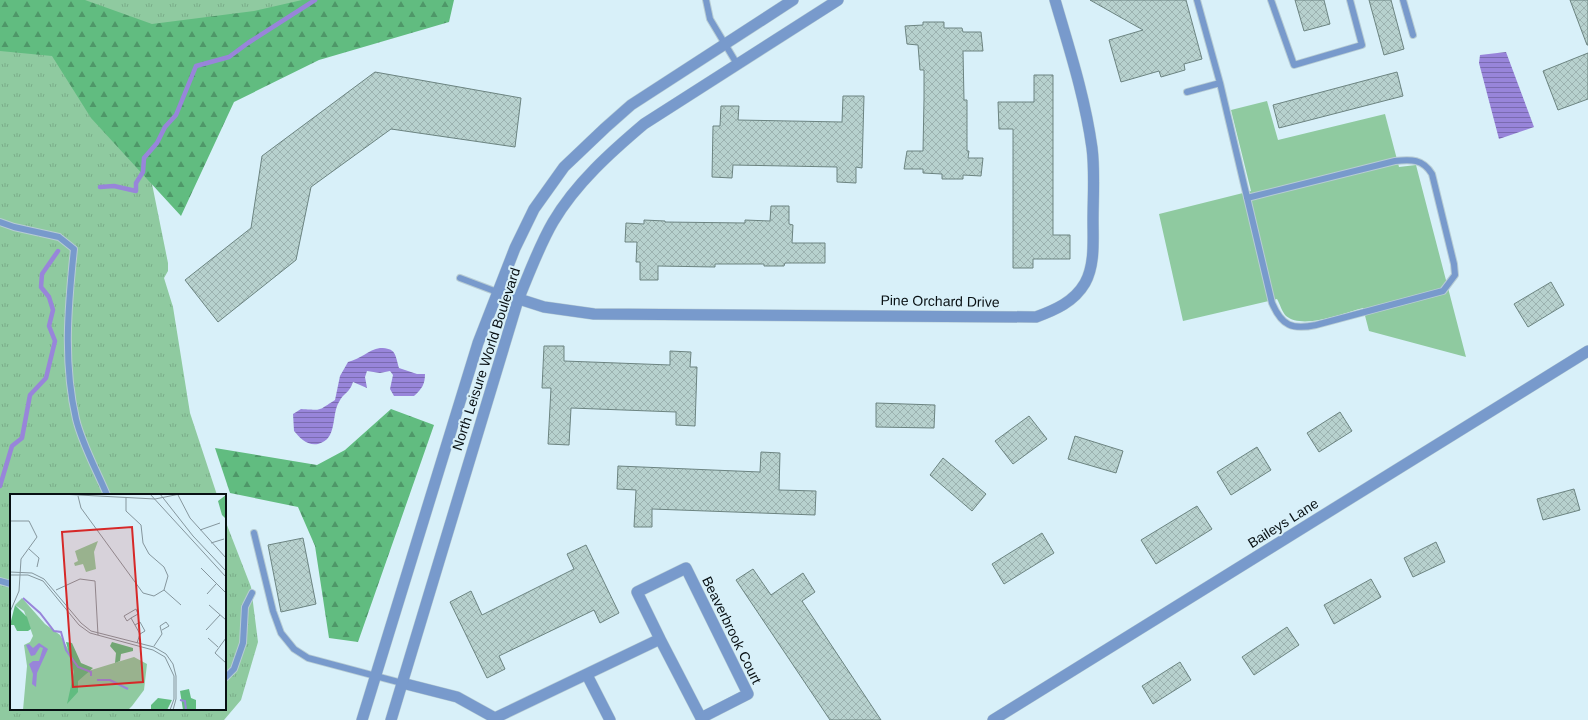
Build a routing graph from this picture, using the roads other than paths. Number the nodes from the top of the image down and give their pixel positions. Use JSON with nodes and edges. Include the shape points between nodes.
{"nodes":[{"id":1,"x":706,"y":0,"type":"edge"},
{"id":2,"x":793,"y":0,"type":"edge"},
{"id":3,"x":838,"y":0,"type":"edge"},
{"id":4,"x":1055,"y":0,"type":"edge"},
{"id":5,"x":1197,"y":0,"type":"edge"},
{"id":6,"x":1271,"y":0,"type":"edge"},
{"id":7,"x":1350,"y":0,"type":"edge"},
{"id":8,"x":1403,"y":0,"type":"edge"},
{"id":9,"x":1413,"y":35,"type":"dead end"},
{"id":10,"x":725,"y":44,"type":"junction"},
{"id":11,"x":738,"y":64,"type":"junction"},
{"id":12,"x":1220,"y":83,"type":"junction"},
{"id":13,"x":1187,"y":92,"type":"dead end"},
{"id":14,"x":1247,"y":198,"type":"junction"},
{"id":15,"x":0,"y":222,"type":"edge"},
{"id":16,"x":460,"y":278,"type":"dead end"},
{"id":17,"x":497,"y":292,"type":"junction"},
{"id":18,"x":518,"y":300,"type":"junction"},
{"id":19,"x":1588,"y":351,"type":"edge"},
{"id":20,"x":107,"y":494,"type":"edge"},
{"id":21,"x":254,"y":533,"type":"dead end"},
{"id":22,"x":0,"y":580,"type":"edge"},
{"id":23,"x":10,"y":584,"type":"edge"},
{"id":24,"x":252,"y":593,"type":"dead end"},
{"id":25,"x":660,"y":638,"type":"junction"},
{"id":26,"x":587,"y":674,"type":"junction"},
{"id":27,"x":226,"y":677,"type":"edge"},
{"id":28,"x":375,"y":677,"type":"junction"},
{"id":29,"x":402,"y":683,"type":"junction"},
{"id":30,"x":496,"y":719,"type":"edge"},
{"id":31,"x":362,"y":720,"type":"edge"},
{"id":32,"x":390,"y":720,"type":"edge"},
{"id":33,"x":610,"y":720,"type":"edge"},
{"id":34,"x":994,"y":720,"type":"edge"}],
"edges":[{"from":1,"to":10,"type":"lane","via":[[710,19]]},
{"from":2,"to":10,"type":"street","name":"North Leisure World Boulevard"},
{"from":3,"to":11,"type":"street","name":"North Leisure World Boulevard"},
{"from":4,"to":18,"type":"street","name":"Pine Orchard Drive","via":[[1080,87],[1092,148],[1093,219],[1091,270],[1077,293],[1057,310],[1036,317],[594,314],[544,307]]},
{"from":5,"to":12,"type":"lane"},
{"from":6,"to":7,"type":"lane","via":[[1294,65],[1362,45]]},
{"from":8,"to":9,"type":"lane"},
{"from":10,"to":11,"type":"lane"},
{"from":10,"to":17,"type":"street","name":"North Leisure World Boulevard","via":[[631,105],[564,167],[534,209]]},
{"from":11,"to":18,"type":"street","name":"North Leisure World Boulevard","via":[[644,124],[582,182],[553,221]]},
{"from":12,"to":13,"type":"lane"},
{"from":12,"to":14,"type":"lane"},
{"from":14,"to":14,"type":"lane","via":[[1272,303],[1279,317],[1286,323],[1301,328],[1316,325],[1443,291],[1455,275],[1432,174],[1427,166],[1418,161],[1395,161]]},
{"from":15,"to":20,"type":"lane","via":[[59,237],[74,249],[68,324],[69,372],[76,420]]},
{"from":16,"to":17,"type":"lane"},
{"from":17,"to":18,"type":"street","name":"Pine Orchard Drive"},
{"from":17,"to":28,"type":"street","name":"North Leisure World Boulevard","via":[[478,343]]},
{"from":18,"to":29,"type":"street","name":"North Leisure World Boulevard"},
{"from":19,"to":34,"type":"street","name":"Baileys Lane"},
{"from":21,"to":28,"type":"lane","via":[[280,633],[294,649],[308,658]]},
{"from":22,"to":23,"type":"lane"},
{"from":24,"to":27,"type":"lane","via":[[244,607],[244,643],[234,669]]},
{"from":25,"to":25,"type":"street","name":"Beaverbrook Court","via":[[701,718],[748,694],[686,568],[637,592]]},
{"from":25,"to":26,"type":"street"},
{"from":26,"to":30,"type":"street"},
{"from":26,"to":33,"type":"street"},
{"from":28,"to":29,"type":"lane"},
{"from":28,"to":31,"type":"street","name":"North Leisure World Boulevard"},
{"from":29,"to":30,"type":"street","via":[[457,697]]},
{"from":29,"to":32,"type":"street","name":"North Leisure World Boulevard"}]}
